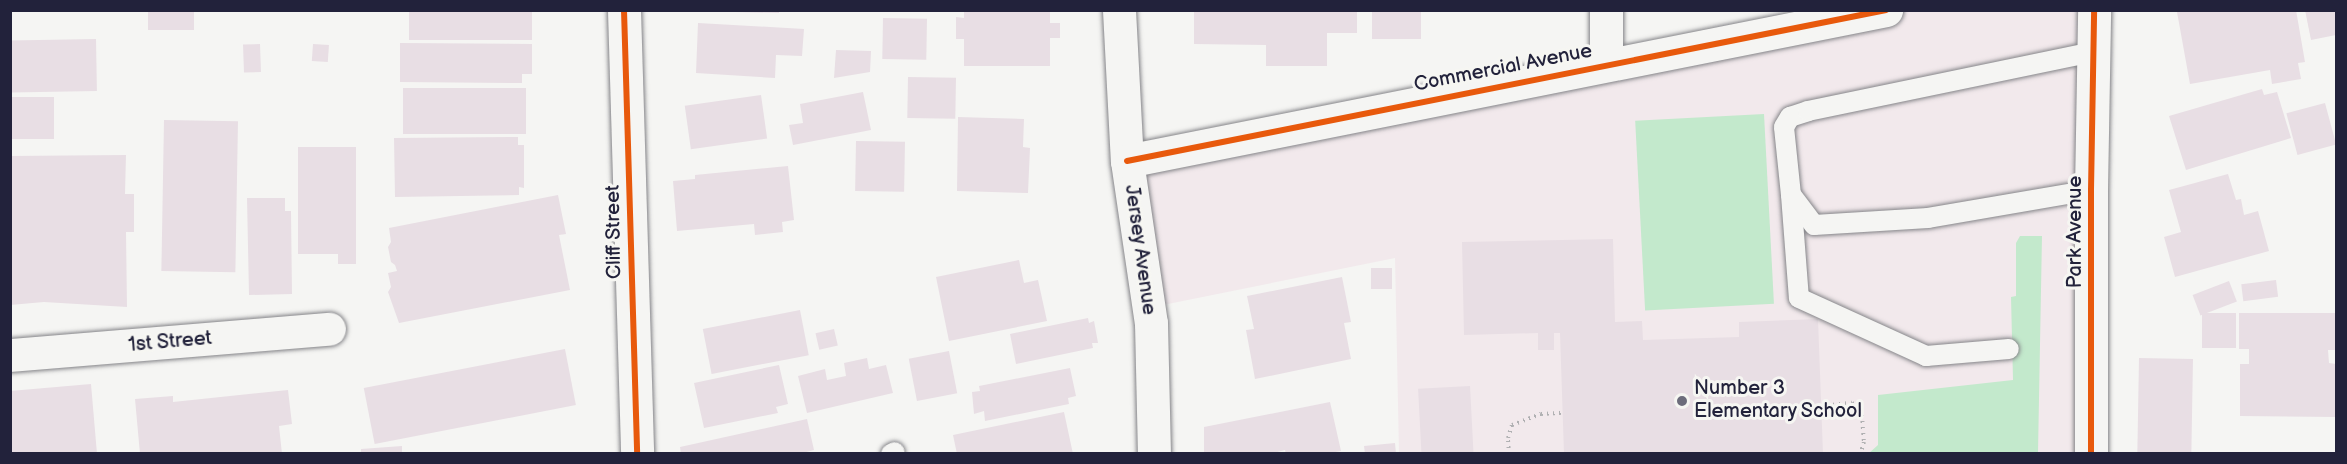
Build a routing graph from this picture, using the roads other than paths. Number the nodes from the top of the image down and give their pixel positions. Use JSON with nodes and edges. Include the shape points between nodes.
{"nodes":[{"id":1,"x":624,"y":10,"type":"edge"},
{"id":2,"x":1119,"y":10,"type":"edge"},
{"id":3,"x":1606,"y":10,"type":"edge"},
{"id":4,"x":1886,"y":10,"type":"edge"},
{"id":5,"x":2094,"y":10,"type":"edge"},
{"id":6,"x":2094,"y":52,"type":"junction"},
{"id":7,"x":1606,"y":64,"type":"junction"},
{"id":8,"x":1127,"y":161,"type":"junction"},
{"id":9,"x":2091,"y":190,"type":"junction"},
{"id":10,"x":1791,"y":195,"type":"junction"},
{"id":11,"x":329,"y":329,"type":"dead end"},
{"id":12,"x":2009,"y":349,"type":"dead end"},
{"id":13,"x":10,"y":355,"type":"edge"},
{"id":14,"x":636,"y":453,"type":"edge"},
{"id":15,"x":1154,"y":453,"type":"edge"},
{"id":16,"x":2091,"y":453,"type":"edge"}],
"edges":[{"from":1,"to":14,"type":"street","name":"Cliff Street"},
{"from":2,"to":8,"type":"street","name":"Jersey Avenue"},
{"from":3,"to":7,"type":"street"},
{"from":4,"to":7,"type":"street","name":"Commercial Avenue"},
{"from":5,"to":6,"type":"street","name":"Park Avenue"},
{"from":6,"to":9,"type":"street","name":"Park Avenue"},
{"from":6,"to":10,"type":"lane","via":[[1790,117],[1784,127]]},
{"from":7,"to":8,"type":"street","name":"Commercial Avenue"},
{"from":8,"to":15,"type":"street","name":"Jersey Avenue","via":[[1151,323]]},
{"from":9,"to":10,"type":"lane","via":[[1928,218],[1814,225]]},
{"from":9,"to":16,"type":"street","name":"Park Avenue"},
{"from":10,"to":12,"type":"lane","via":[[1799,298],[1926,356]]},
{"from":11,"to":13,"type":"street","name":"1st Street"}]}
